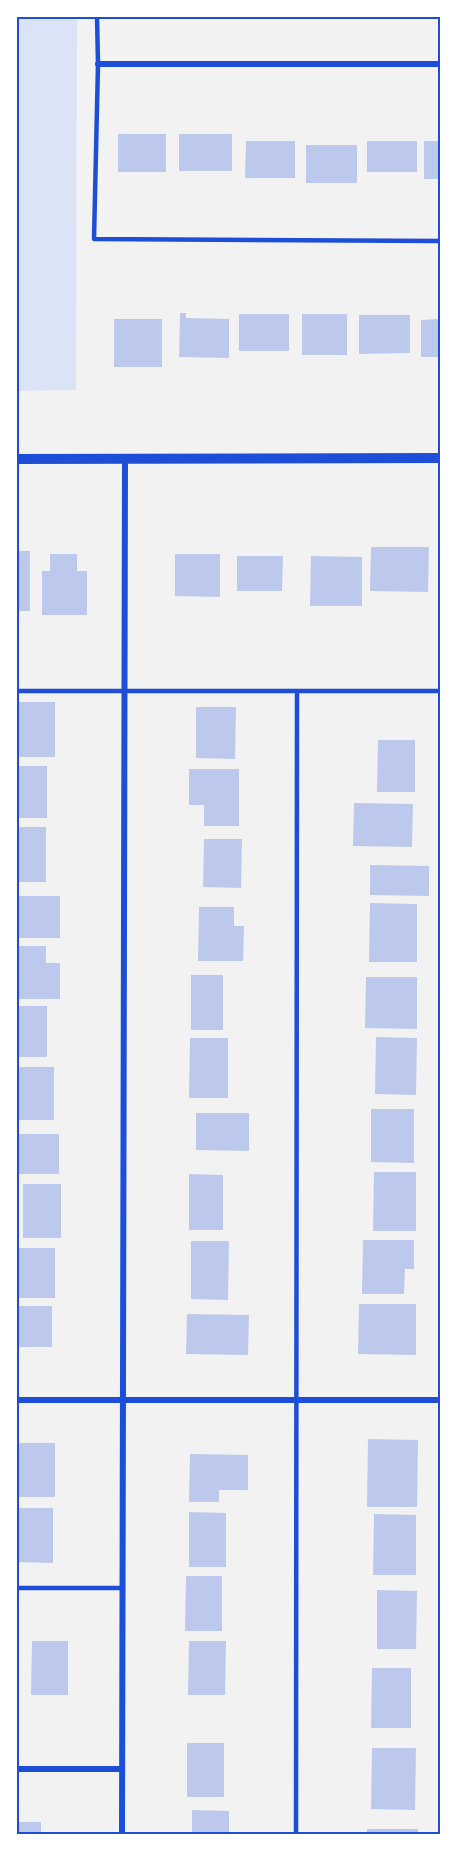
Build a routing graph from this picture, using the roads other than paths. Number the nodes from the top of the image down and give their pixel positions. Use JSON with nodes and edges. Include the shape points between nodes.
{"nodes":[{"id":1,"x":97,"y":16,"type":"edge"},
{"id":2,"x":98,"y":64,"type":"junction"},
{"id":3,"x":441,"y":64,"type":"edge"},
{"id":4,"x":441,"y":241,"type":"edge"},
{"id":5,"x":441,"y":458,"type":"edge"},
{"id":6,"x":16,"y":459,"type":"edge"},
{"id":7,"x":124,"y":459,"type":"junction"},
{"id":8,"x":16,"y":691,"type":"edge"},
{"id":9,"x":124,"y":691,"type":"junction"},
{"id":10,"x":297,"y":691,"type":"junction"},
{"id":11,"x":441,"y":691,"type":"edge"},
{"id":12,"x":16,"y":1400,"type":"edge"},
{"id":13,"x":124,"y":1400,"type":"junction"},
{"id":14,"x":297,"y":1400,"type":"junction"},
{"id":15,"x":441,"y":1400,"type":"edge"},
{"id":16,"x":16,"y":1588,"type":"edge"},
{"id":17,"x":123,"y":1588,"type":"junction"},
{"id":18,"x":16,"y":1769,"type":"edge"},
{"id":19,"x":122,"y":1769,"type":"junction"},
{"id":20,"x":122,"y":1834,"type":"edge"},
{"id":21,"x":297,"y":1834,"type":"edge"}],
"edges":[{"from":1,"to":2,"type":"lane"},
{"from":2,"to":3,"type":"street"},
{"from":2,"to":4,"type":"lane","via":[[94,239]]},
{"from":5,"to":7,"type":"street"},
{"from":6,"to":7,"type":"street"},
{"from":7,"to":9,"type":"street"},
{"from":8,"to":9,"type":"lane"},
{"from":9,"to":10,"type":"lane"},
{"from":9,"to":13,"type":"street"},
{"from":10,"to":11,"type":"lane"},
{"from":10,"to":14,"type":"lane"},
{"from":12,"to":13,"type":"street"},
{"from":13,"to":14,"type":"street"},
{"from":13,"to":17,"type":"street"},
{"from":14,"to":15,"type":"street"},
{"from":14,"to":21,"type":"lane"},
{"from":16,"to":17,"type":"lane"},
{"from":17,"to":19,"type":"street"},
{"from":18,"to":19,"type":"street"},
{"from":19,"to":20,"type":"street"}]}
